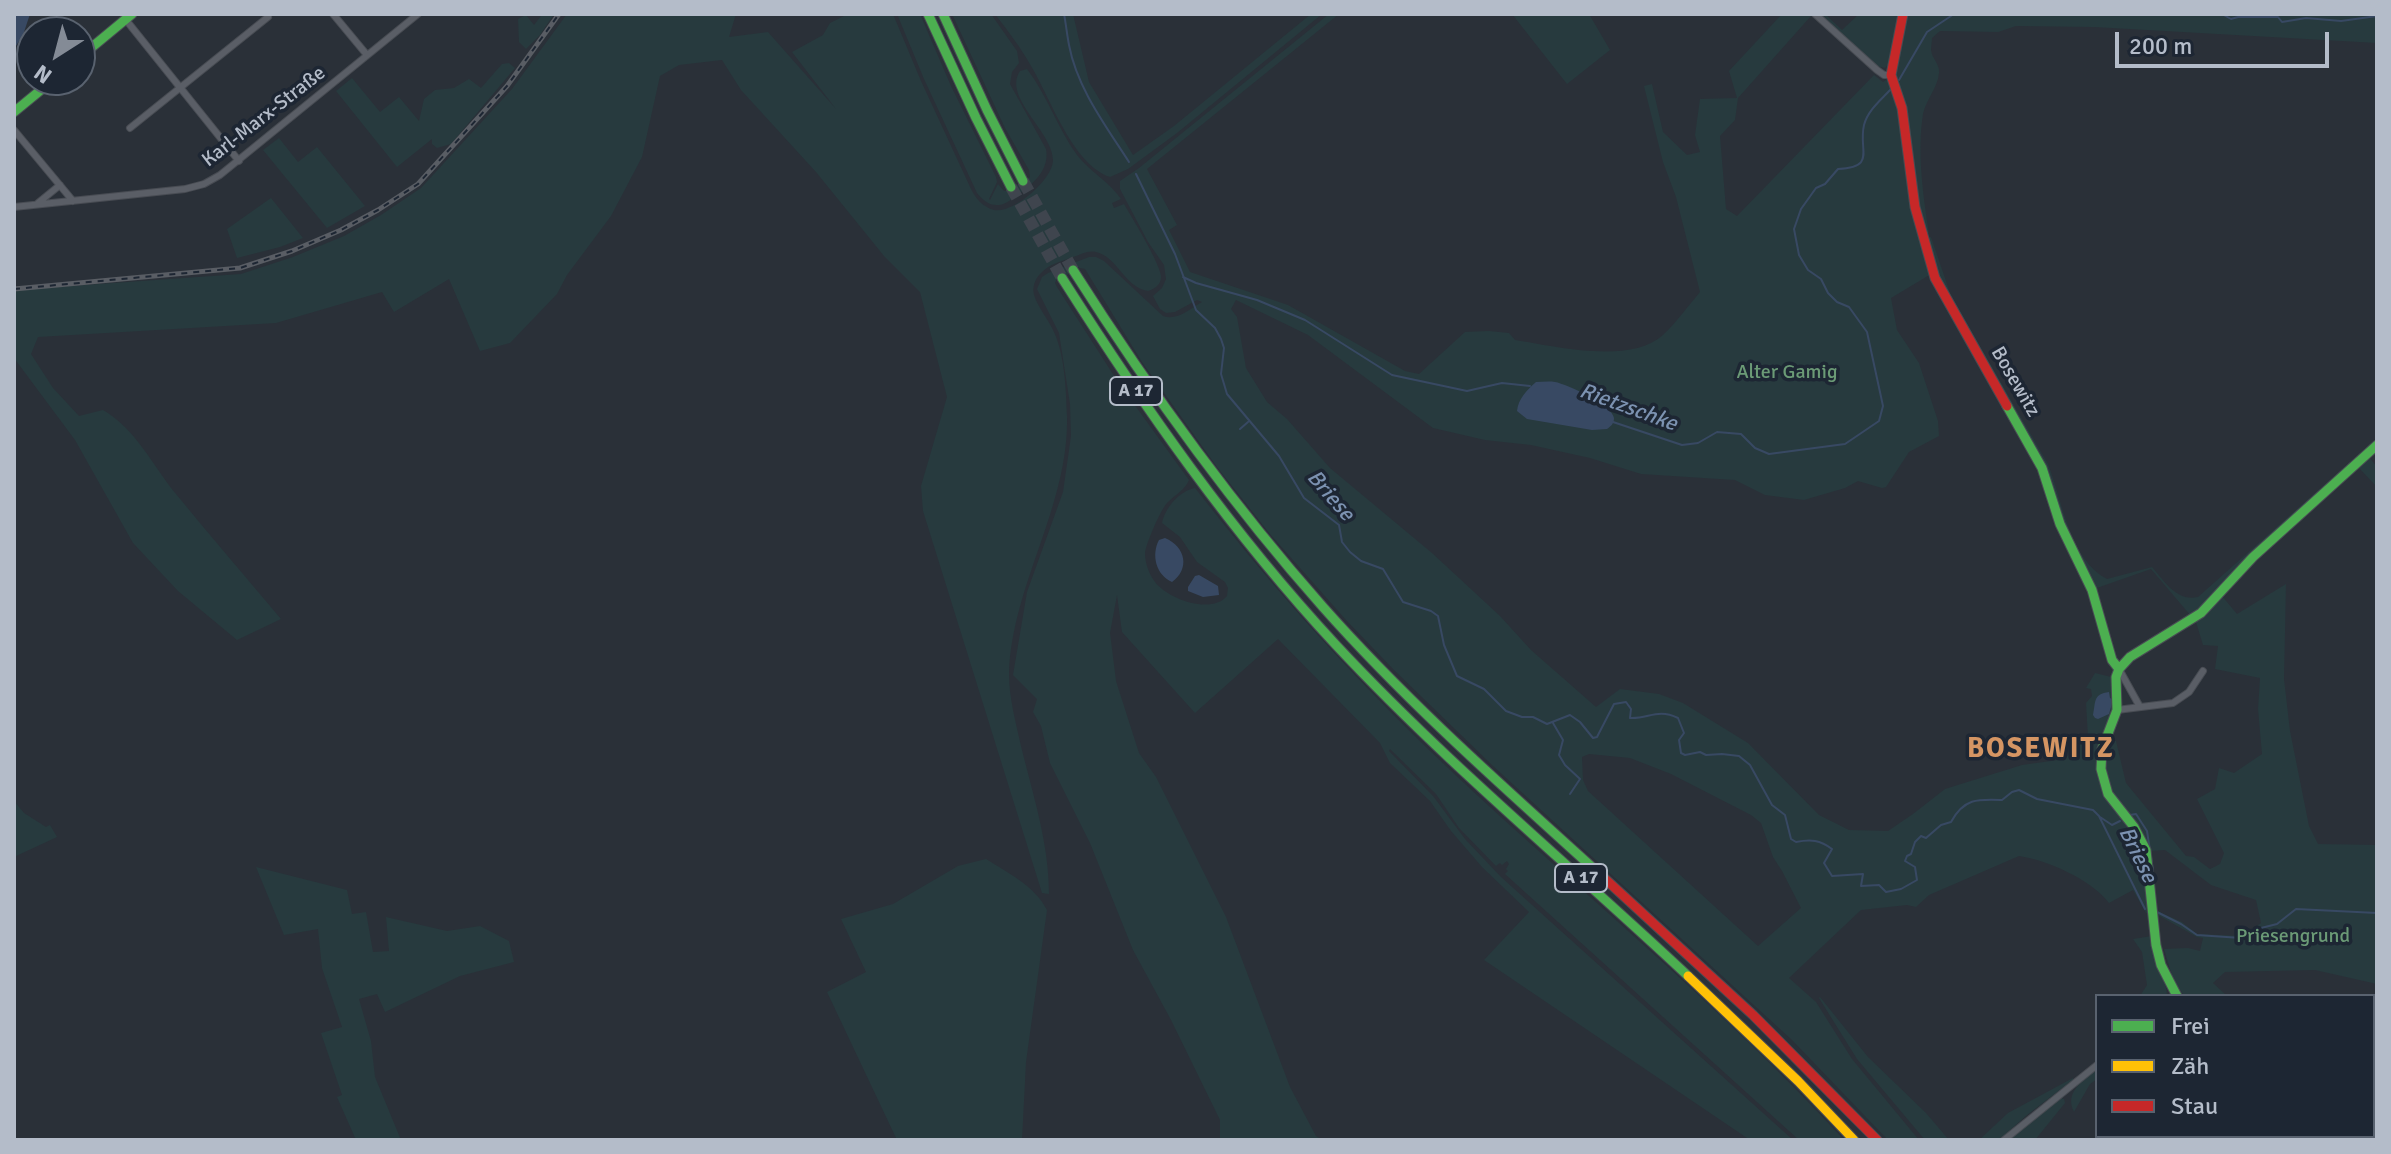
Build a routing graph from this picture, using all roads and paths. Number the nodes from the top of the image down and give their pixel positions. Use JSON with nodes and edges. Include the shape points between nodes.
{"nodes":[{"id":1,"x":333,"y":14,"type":"edge"},
{"id":2,"x":418,"y":14,"type":"edge"},
{"id":3,"x":928,"y":14,"type":"edge"},
{"id":4,"x":943,"y":14,"type":"edge"},
{"id":5,"x":1815,"y":14,"type":"edge"},
{"id":6,"x":1903,"y":14,"type":"edge"},
{"id":7,"x":129,"y":17,"type":"edge"},
{"id":8,"x":268,"y":17,"type":"dead end"},
{"id":9,"x":96,"y":44,"type":"edge"},
{"id":10,"x":367,"y":55,"type":"junction"},
{"id":11,"x":1891,"y":75,"type":"junction"},
{"id":12,"x":180,"y":87,"type":"junction"},
{"id":13,"x":34,"y":96,"type":"edge"},
{"id":14,"x":14,"y":112,"type":"edge"},
{"id":15,"x":130,"y":128,"type":"dead end"},
{"id":16,"x":14,"y":130,"type":"edge"},
{"id":17,"x":239,"y":161,"type":"junction"},
{"id":18,"x":1023,"y":181,"type":"tunnel mouth"},
{"id":19,"x":60,"y":185,"type":"junction"},
{"id":20,"x":1011,"y":187,"type":"tunnel mouth"},
{"id":21,"x":73,"y":201,"type":"junction"},
{"id":22,"x":35,"y":205,"type":"junction"},
{"id":23,"x":14,"y":207,"type":"edge"},
{"id":24,"x":1073,"y":270,"type":"tunnel mouth"},
{"id":25,"x":1062,"y":278,"type":"tunnel mouth"},
{"id":26,"x":2377,"y":445,"type":"edge"},
{"id":27,"x":2119,"y":669,"type":"junction"},
{"id":28,"x":2203,"y":671,"type":"dead end"},
{"id":29,"x":2140,"y":707,"type":"junction"},
{"id":30,"x":2117,"y":710,"type":"junction"},
{"id":31,"x":2175,"y":994,"type":"edge"},
{"id":32,"x":2095,"y":1067,"type":"edge"},
{"id":33,"x":1854,"y":1140,"type":"edge"},
{"id":34,"x":1877,"y":1140,"type":"edge"},
{"id":35,"x":2004,"y":1140,"type":"edge"}],
"edges":[{"from":1,"to":10,"type":"street"},
{"from":2,"to":10,"type":"street","name":"Karl-Marx-Straße"},
{"from":3,"to":20,"type":"main road"},
{"from":4,"to":18,"type":"main road"},
{"from":5,"to":11,"type":"street","via":[[1877,70]]},
{"from":6,"to":11,"type":"main road"},
{"from":7,"to":9,"type":"main road"},
{"from":7,"to":12,"type":"street"},
{"from":8,"to":12,"type":"street"},
{"from":10,"to":17,"type":"street","name":"Karl-Marx-Straße"},
{"from":11,"to":27,"type":"main road","name":"Bosewitz","via":[[1902,108],[1915,207],[1935,278],[2042,468]]},
{"from":12,"to":15,"type":"street"},
{"from":12,"to":17,"type":"street"},
{"from":13,"to":14,"type":"main road"},
{"from":16,"to":19,"type":"street"},
{"from":17,"to":21,"type":"street","name":"Karl-Marx-Straße","via":[[204,184],[185,189]]},
{"from":19,"to":21,"type":"street"},
{"from":19,"to":22,"type":"street"},
{"from":21,"to":22,"type":"street","name":"Karl-Marx-Straße"},
{"from":22,"to":23,"type":"street","name":"Karl-Marx-Straße"},
{"from":24,"to":34,"type":"main road","number":"A 17","via":[[1211,472],[1341,625],[1445,731],[1785,1045]]},
{"from":25,"to":33,"type":"main road","number":"A 17","via":[[1199,480],[1308,615],[1434,744],[1685,973]]},
{"from":26,"to":27,"type":"main road","via":[[2253,557],[2201,613]]},
{"from":27,"to":29,"type":"street","name":"Bosewitz"},
{"from":27,"to":30,"type":"main road","name":"Bosewitz"},
{"from":28,"to":29,"type":"street","via":[[2180,700]]},
{"from":29,"to":30,"type":"street"},
{"from":30,"to":31,"type":"main road","name":"Bosewitz","via":[[2102,749],[2101,769],[2108,794],[2146,850],[2156,945]]},
{"from":32,"to":35,"type":"street"}]}
